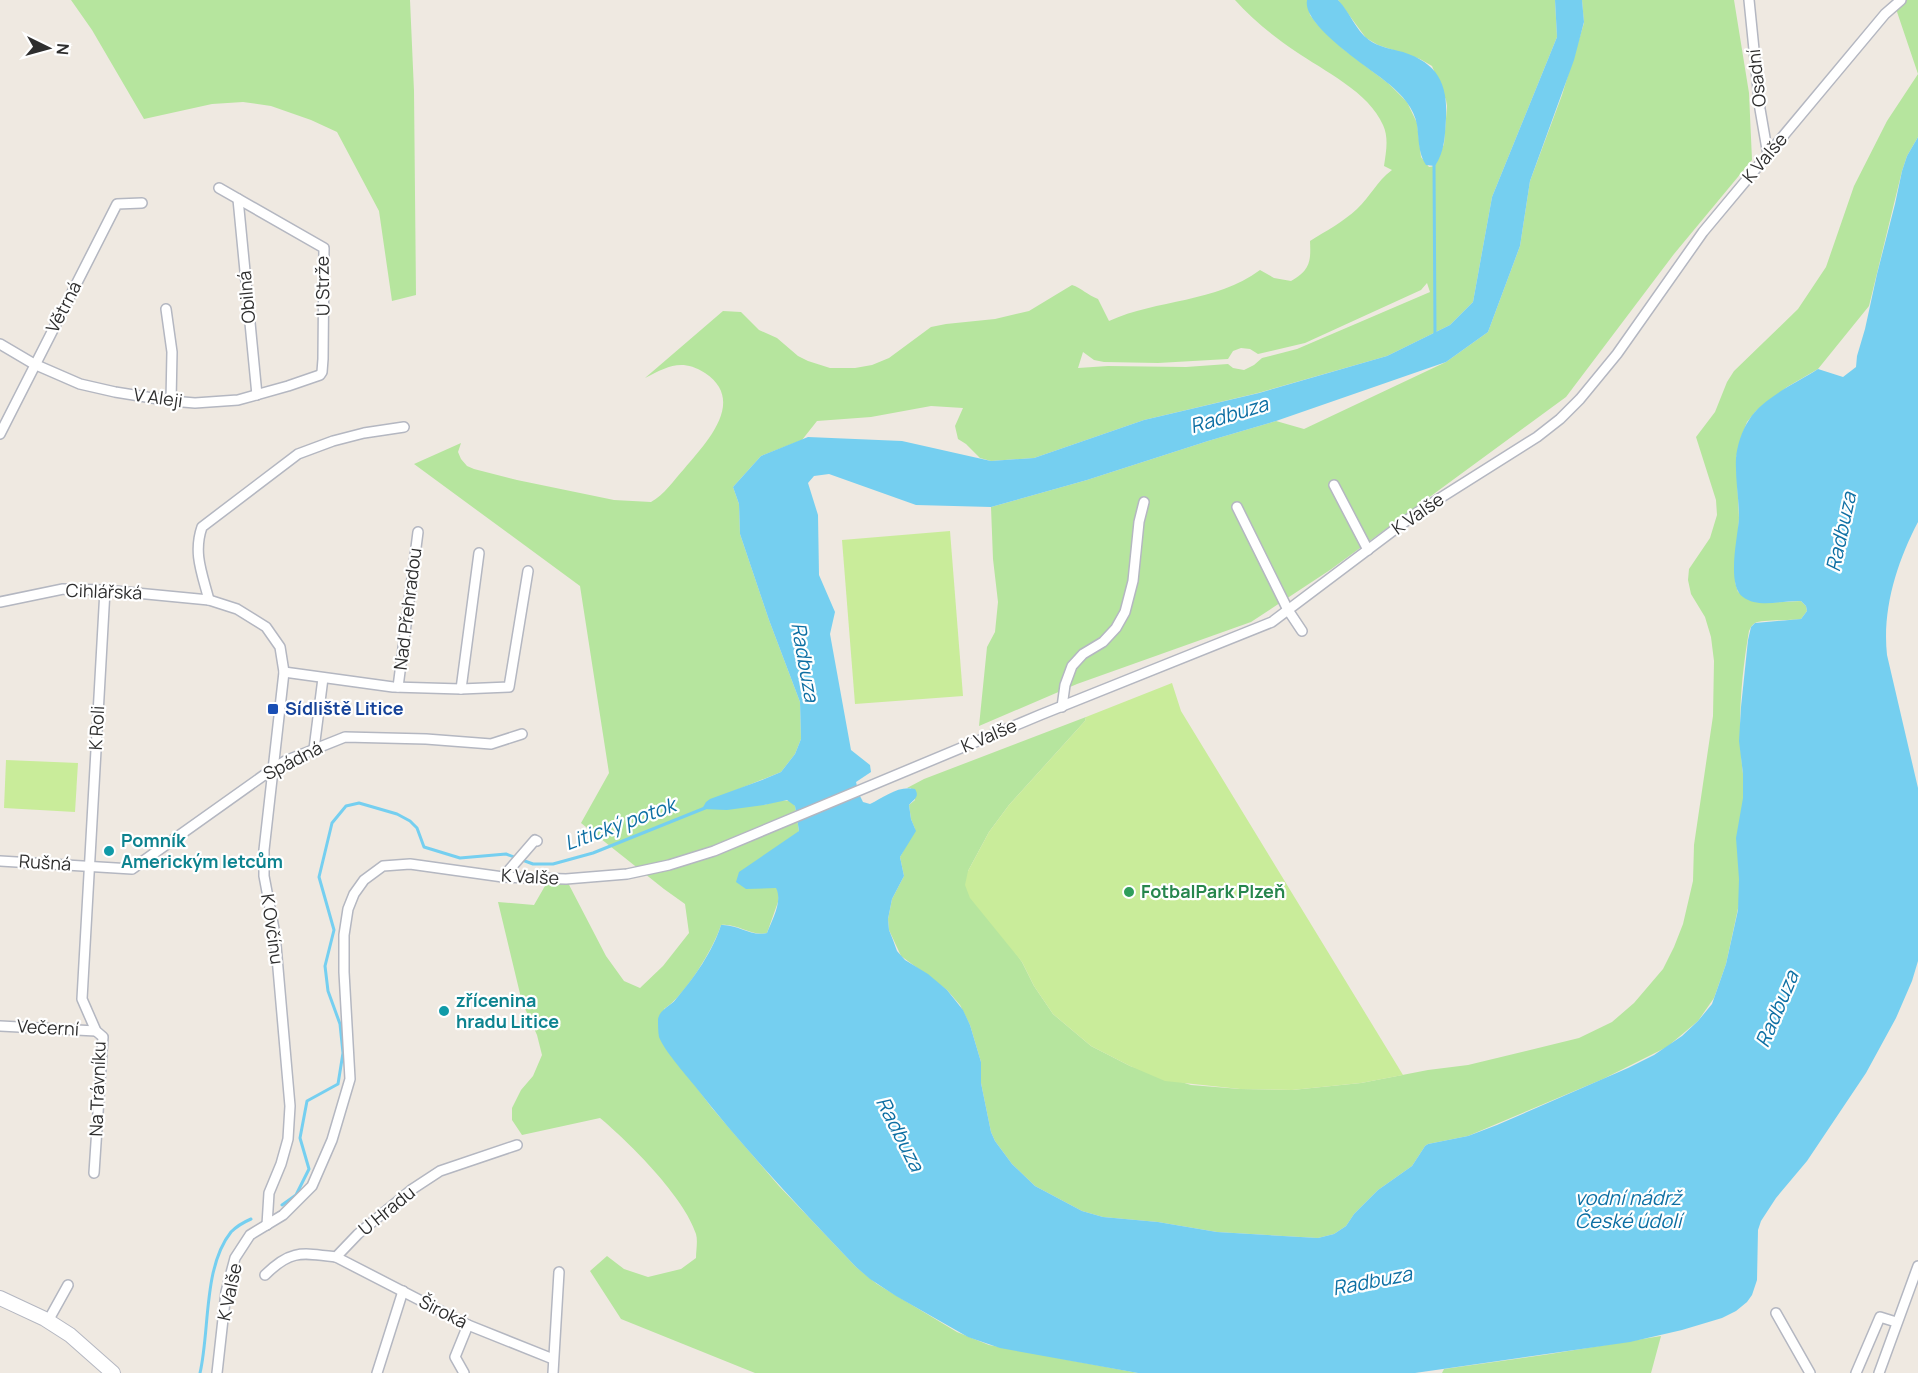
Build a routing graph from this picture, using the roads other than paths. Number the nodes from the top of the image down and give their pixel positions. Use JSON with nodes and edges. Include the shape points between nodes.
{"nodes":[{"id":1,"x":1749,"y":0,"type":"edge"},
{"id":2,"x":1901,"y":0,"type":"edge"},
{"id":3,"x":1768,"y":155,"type":"junction"},
{"id":4,"x":219,"y":188,"type":"dead end"},
{"id":5,"x":238,"y":199,"type":"junction"},
{"id":6,"x":142,"y":203,"type":"dead end"},
{"id":7,"x":166,"y":309,"type":"dead end"},
{"id":8,"x":0,"y":344,"type":"edge"},
{"id":9,"x":34,"y":364,"type":"junction"},
{"id":10,"x":322,"y":372,"type":"joint"},
{"id":11,"x":257,"y":396,"type":"junction"},
{"id":12,"x":171,"y":401,"type":"junction"},
{"id":13,"x":404,"y":427,"type":"dead end"},
{"id":14,"x":0,"y":434,"type":"edge"},
{"id":15,"x":1334,"y":485,"type":"dead end"},
{"id":16,"x":1144,"y":502,"type":"dead end"},
{"id":17,"x":1237,"y":507,"type":"dead end"},
{"id":18,"x":418,"y":532,"type":"dead end"},
{"id":19,"x":1368,"y":550,"type":"junction"},
{"id":20,"x":479,"y":553,"type":"dead end"},
{"id":21,"x":528,"y":571,"type":"dead end"},
{"id":22,"x":105,"y":590,"type":"junction"},
{"id":23,"x":208,"y":600,"type":"junction"},
{"id":24,"x":0,"y":602,"type":"edge"},
{"id":25,"x":1288,"y":610,"type":"junction"},
{"id":26,"x":1302,"y":630,"type":"dead end"},
{"id":27,"x":284,"y":672,"type":"junction"},
{"id":28,"x":323,"y":678,"type":"junction"},
{"id":29,"x":398,"y":687,"type":"junction"},
{"id":30,"x":461,"y":689,"type":"junction"},
{"id":31,"x":1062,"y":707,"type":"junction"},
{"id":32,"x":522,"y":734,"type":"dead end"},
{"id":33,"x":314,"y":749,"type":"junction"},
{"id":34,"x":274,"y":768,"type":"junction"},
{"id":35,"x":537,"y":841,"type":"dead end"},
{"id":36,"x":0,"y":861,"type":"edge"},
{"id":37,"x":89,"y":866,"type":"junction"},
{"id":38,"x":503,"y":877,"type":"junction"},
{"id":39,"x":0,"y":1026,"type":"edge"},
{"id":40,"x":96,"y":1031,"type":"junction"},
{"id":41,"x":517,"y":1146,"type":"dead end"},
{"id":42,"x":94,"y":1173,"type":"dead end"},
{"id":43,"x":267,"y":1225,"type":"junction"},
{"id":44,"x":336,"y":1257,"type":"junction"},
{"id":45,"x":1918,"y":1266,"type":"edge"},
{"id":46,"x":560,"y":1272,"type":"dead end"},
{"id":47,"x":265,"y":1275,"type":"dead end"},
{"id":48,"x":68,"y":1285,"type":"dead end"},
{"id":49,"x":403,"y":1291,"type":"junction"},
{"id":50,"x":0,"y":1298,"type":"edge"},
{"id":51,"x":1776,"y":1313,"type":"dead end"},
{"id":52,"x":48,"y":1321,"type":"junction"},
{"id":53,"x":1896,"y":1322,"type":"junction"},
{"id":54,"x":468,"y":1325,"type":"junction"},
{"id":55,"x":553,"y":1359,"type":"junction"},
{"id":56,"x":113,"y":1373,"type":"edge"},
{"id":57,"x":217,"y":1373,"type":"edge"},
{"id":58,"x":377,"y":1373,"type":"edge"},
{"id":59,"x":464,"y":1373,"type":"edge"},
{"id":60,"x":553,"y":1373,"type":"edge"},
{"id":61,"x":1810,"y":1373,"type":"edge"},
{"id":62,"x":1856,"y":1373,"type":"edge"},
{"id":63,"x":1879,"y":1373,"type":"edge"}],
"edges":[{"from":1,"to":3,"type":"street","name":"Osadní"},
{"from":2,"to":3,"type":"street","name":"K Valše"},
{"from":3,"to":19,"type":"street","name":"K Valše","via":[[1703,232],[1617,354],[1560,419],[1418,512]]},
{"from":4,"to":5,"type":"street","name":"U Strže"},
{"from":5,"to":10,"type":"street","name":"U Strže","via":[[324,248]]},
{"from":5,"to":11,"type":"street","name":"Obilná"},
{"from":6,"to":9,"type":"street","name":"Větrná","via":[[117,204]]},
{"from":7,"to":12,"type":"street"},
{"from":8,"to":9,"type":"street","name":"V Aleji"},
{"from":9,"to":12,"type":"street","name":"V Aleji","via":[[88,386]]},
{"from":9,"to":14,"type":"street","name":"Větrná"},
{"from":10,"to":11,"type":"street","name":"V Aleji"},
{"from":11,"to":12,"type":"street","name":"V Aleji","via":[[226,402]]},
{"from":13,"to":23,"type":"street","via":[[364,433],[298,454],[202,526],[197,553]]},
{"from":15,"to":19,"type":"street"},
{"from":16,"to":31,"type":"street","via":[[1125,612],[1103,642],[1072,666]]},
{"from":17,"to":25,"type":"street"},
{"from":18,"to":29,"type":"street","name":"Nad Přehradou"},
{"from":19,"to":25,"type":"street","name":"K Valše"},
{"from":20,"to":30,"type":"street"},
{"from":21,"to":30,"type":"street","name":"Nad Přehradou","via":[[508,687]]},
{"from":22,"to":23,"type":"street","name":"Cihlářská"},
{"from":22,"to":24,"type":"street","name":"Cihlářská","via":[[63,589]]},
{"from":22,"to":37,"type":"street","name":"K Roli"},
{"from":23,"to":27,"type":"street","name":"K Ovčínu","via":[[237,609],[266,627],[280,647]]},
{"from":25,"to":26,"type":"street"},
{"from":25,"to":31,"type":"street","name":"K Valše","via":[[1272,622]]},
{"from":27,"to":28,"type":"street","name":"Nad Přehradou"},
{"from":27,"to":34,"type":"street","name":"K Ovčínu"},
{"from":28,"to":29,"type":"street","name":"Nad Přehradou"},
{"from":28,"to":33,"type":"street"},
{"from":29,"to":30,"type":"street","name":"Nad Přehradou"},
{"from":31,"to":38,"type":"street","name":"K Valše","via":[[714,851],[669,865],[627,874],[566,879]]},
{"from":32,"to":33,"type":"street","name":"Spádná","via":[[491,744],[345,736]]},
{"from":33,"to":34,"type":"street","name":"Spádná"},
{"from":34,"to":37,"type":"street","name":"Spádná","via":[[132,869]]},
{"from":34,"to":43,"type":"street","name":"K Ovčínu","via":[[264,876],[275,934],[290,1106],[288,1139],[269,1193]]},
{"from":35,"to":38,"type":"street"},
{"from":36,"to":37,"type":"street","name":"Rušná"},
{"from":37,"to":40,"type":"street","name":"Na Trávníku","via":[[82,999]]},
{"from":38,"to":43,"type":"street","name":"K Valše","via":[[410,864],[383,866],[364,880],[354,894],[344,935],[350,1079],[332,1140],[312,1186]]},
{"from":39,"to":40,"type":"street","name":"Večerní"},
{"from":40,"to":42,"type":"street","name":"Na Trávníku","via":[[103,1037]]},
{"from":41,"to":44,"type":"street","name":"U Hradu","via":[[440,1171],[367,1226]]},
{"from":43,"to":57,"type":"street","name":"K Valše","via":[[250,1235],[235,1258],[226,1292]]},
{"from":44,"to":47,"type":"street","via":[[300,1253],[276,1264]]},
{"from":44,"to":49,"type":"street","name":"Široká"},
{"from":45,"to":53,"type":"street"},
{"from":46,"to":55,"type":"street"},
{"from":48,"to":52,"type":"street"},
{"from":49,"to":54,"type":"street","name":"Široká"},
{"from":49,"to":58,"type":"street"},
{"from":50,"to":52,"type":"main road"},
{"from":51,"to":61,"type":"street"},
{"from":52,"to":56,"type":"main road"},
{"from":53,"to":62,"type":"street","via":[[1880,1317]]},
{"from":53,"to":63,"type":"street"},
{"from":54,"to":55,"type":"street","name":"Široká"},
{"from":54,"to":59,"type":"street","via":[[455,1357]]},
{"from":55,"to":60,"type":"street"}]}
